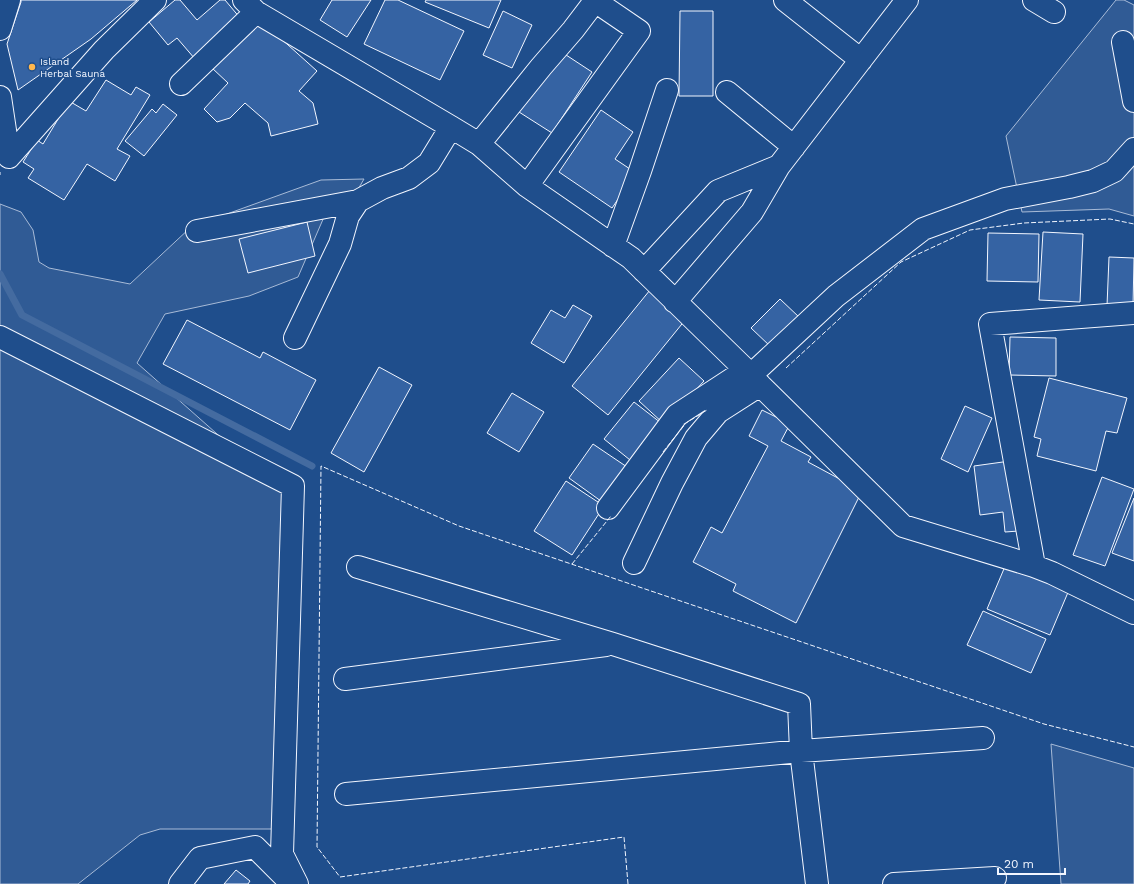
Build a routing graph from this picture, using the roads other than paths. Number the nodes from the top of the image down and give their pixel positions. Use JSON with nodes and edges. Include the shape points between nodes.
{"nodes":[{"id":1,"x":9,"y":0,"type":"edge"},
{"id":2,"x":155,"y":0,"type":"edge"},
{"id":3,"x":785,"y":0,"type":"edge"},
{"id":4,"x":907,"y":0,"type":"edge"},
{"id":5,"x":1034,"y":0,"type":"edge"},
{"id":6,"x":250,"y":6,"type":"edge"},
{"id":7,"x":1054,"y":12,"type":"dead end"},
{"id":8,"x":0,"y":29,"type":"edge"},
{"id":9,"x":1123,"y":42,"type":"dead end"},
{"id":10,"x":861,"y":60,"type":"junction"},
{"id":11,"x":181,"y":84,"type":"dead end"},
{"id":12,"x":667,"y":90,"type":"dead end"},
{"id":13,"x":727,"y":92,"type":"dead end"},
{"id":14,"x":0,"y":97,"type":"edge"},
{"id":15,"x":1134,"y":101,"type":"edge"},
{"id":16,"x":451,"y":127,"type":"junction"},
{"id":17,"x":478,"y":144,"type":"junction"},
{"id":18,"x":794,"y":148,"type":"junction"},
{"id":19,"x":1134,"y":149,"type":"edge"},
{"id":20,"x":779,"y":166,"type":"junction"},
{"id":21,"x":526,"y":186,"type":"junction"},
{"id":22,"x":358,"y":201,"type":"junction"},
{"id":23,"x":197,"y":231,"type":"dead end"},
{"id":24,"x":613,"y":246,"type":"junction"},
{"id":25,"x":644,"y":271,"type":"junction"},
{"id":26,"x":675,"y":302,"type":"junction"},
{"id":27,"x":1134,"y":313,"type":"edge"},
{"id":28,"x":0,"y":336,"type":"edge"},
{"id":29,"x":295,"y":338,"type":"dead end"},
{"id":30,"x":752,"y":377,"type":"junction"},
{"id":31,"x":608,"y":508,"type":"dead end"},
{"id":32,"x":634,"y":563,"type":"dead end"},
{"id":33,"x":1034,"y":566,"type":"junction"},
{"id":34,"x":358,"y":567,"type":"dead end"},
{"id":35,"x":1134,"y":613,"type":"edge"},
{"id":36,"x":613,"y":644,"type":"junction"},
{"id":37,"x":345,"y":679,"type":"dead end"},
{"id":38,"x":983,"y":738,"type":"dead end"},
{"id":39,"x":801,"y":751,"type":"junction"},
{"id":40,"x":346,"y":794,"type":"dead end"},
{"id":41,"x":995,"y":878,"type":"dead end"},
{"id":42,"x":180,"y":884,"type":"edge"},
{"id":43,"x":292,"y":884,"type":"edge"},
{"id":44,"x":297,"y":884,"type":"edge"},
{"id":45,"x":817,"y":884,"type":"edge"},
{"id":46,"x":894,"y":884,"type":"edge"}],
"edges":[{"from":1,"to":8,"type":"street"},
{"from":2,"to":14,"type":"street","via":[[104,50],[9,157]]},
{"from":3,"to":10,"type":"street"},
{"from":4,"to":10,"type":"street"},
{"from":5,"to":7,"type":"street"},
{"from":6,"to":11,"type":"street"},
{"from":6,"to":16,"type":"street"},
{"from":9,"to":15,"type":"street"},
{"from":10,"to":18,"type":"street"},
{"from":12,"to":24,"type":"street"},
{"from":13,"to":18,"type":"street"},
{"from":16,"to":17,"type":"street"},
{"from":16,"to":22,"type":"street","via":[[429,163],[409,178]]},
{"from":17,"to":21,"type":"street"},
{"from":17,"to":21,"type":"street","via":[[595,1],[638,31]]},
{"from":18,"to":20,"type":"street"},
{"from":19,"to":30,"type":"street","via":[[1114,171],[1094,181],[1005,199],[923,229],[836,296]]},
{"from":20,"to":25,"type":"street","via":[[718,192]]},
{"from":20,"to":26,"type":"street","via":[[752,212]]},
{"from":21,"to":24,"type":"street"},
{"from":22,"to":23,"type":"street"},
{"from":22,"to":29,"type":"street","via":[[348,216],[340,244]]},
{"from":24,"to":25,"type":"street"},
{"from":25,"to":26,"type":"street"},
{"from":26,"to":30,"type":"street"},
{"from":27,"to":33,"type":"street","via":[[990,324]]},
{"from":28,"to":44,"type":"street","via":[[293,486],[282,854]]},
{"from":30,"to":31,"type":"street","via":[[677,415]]},
{"from":30,"to":32,"type":"street","via":[[696,438]]},
{"from":30,"to":33,"type":"street","via":[[903,526]]},
{"from":33,"to":35,"type":"street"},
{"from":34,"to":36,"type":"street"},
{"from":36,"to":37,"type":"street"},
{"from":36,"to":39,"type":"street","via":[[799,704]]},
{"from":38,"to":39,"type":"street"},
{"from":39,"to":40,"type":"street"},
{"from":39,"to":45,"type":"street"},
{"from":41,"to":46,"type":"street"},
{"from":42,"to":43,"type":"street","via":[[200,858],[255,847]]}]}
